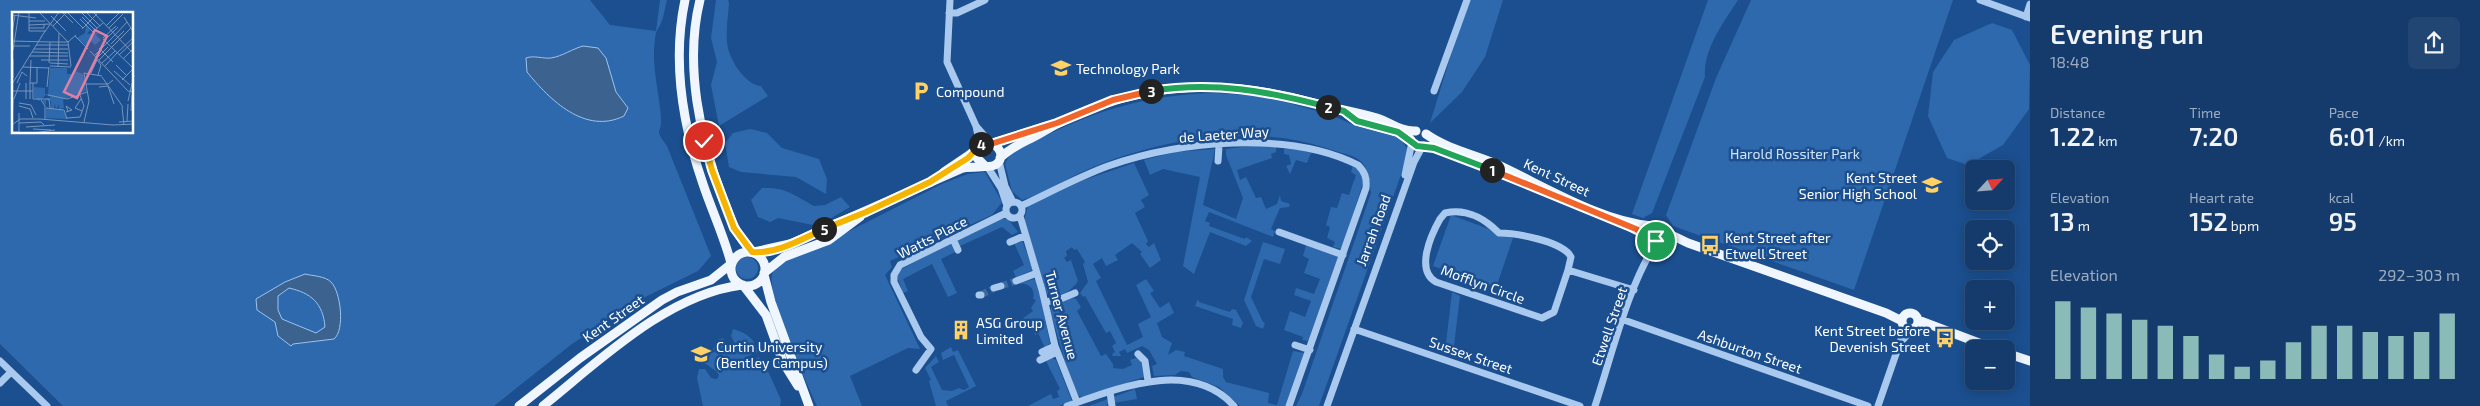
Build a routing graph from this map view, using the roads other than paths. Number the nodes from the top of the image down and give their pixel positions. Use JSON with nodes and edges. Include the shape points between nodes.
{"nodes":[{"id":1,"x":685,"y":0,"type":"edge"},
{"id":2,"x":700,"y":0,"type":"edge"},
{"id":3,"x":950,"y":0,"type":"edge"},
{"id":4,"x":985,"y":0,"type":"edge"},
{"id":5,"x":1467,"y":0,"type":"edge"},
{"id":6,"x":1980,"y":0,"type":"edge"},
{"id":7,"x":2030,"y":4,"type":"edge"},
{"id":8,"x":949,"y":13,"type":"junction"},
{"id":9,"x":2028,"y":18,"type":"edge"},
{"id":10,"x":1434,"y":91,"type":"dead end"},
{"id":11,"x":1344,"y":111,"type":"junction"},
{"id":12,"x":1057,"y":123,"type":"junction"},
{"id":13,"x":976,"y":126,"type":"junction"},
{"id":14,"x":1416,"y":131,"type":"junction"},
{"id":15,"x":1426,"y":134,"type":"junction"},
{"id":16,"x":1412,"y":141,"type":"junction"},
{"id":17,"x":992,"y":142,"type":"junction"},
{"id":18,"x":1219,"y":146,"type":"junction"},
{"id":19,"x":1422,"y":146,"type":"junction"},
{"id":20,"x":979,"y":147,"type":"junction"},
{"id":21,"x":1000,"y":159,"type":"junction"},
{"id":22,"x":1218,"y":161,"type":"dead end"},
{"id":23,"x":985,"y":166,"type":"junction"},
{"id":24,"x":930,"y":182,"type":"junction"},
{"id":25,"x":1021,"y":206,"type":"junction"},
{"id":26,"x":1008,"y":207,"type":"junction"},
{"id":27,"x":866,"y":212,"type":"junction"},
{"id":28,"x":1016,"y":217,"type":"junction"},
{"id":29,"x":1652,"y":226,"type":"junction"},
{"id":30,"x":1663,"y":231,"type":"junction"},
{"id":31,"x":1279,"y":232,"type":"dead end"},
{"id":32,"x":1024,"y":235,"type":"junction"},
{"id":33,"x":1648,"y":237,"type":"junction"},
{"id":34,"x":953,"y":238,"type":"junction"},
{"id":35,"x":1659,"y":240,"type":"junction"},
{"id":36,"x":1679,"y":240,"type":"junction"},
{"id":37,"x":1010,"y":242,"type":"dead end"},
{"id":38,"x":958,"y":250,"type":"dead end"},
{"id":39,"x":753,"y":252,"type":"junction"},
{"id":40,"x":1343,"y":255,"type":"junction"},
{"id":41,"x":1648,"y":256,"type":"junction"},
{"id":42,"x":731,"y":264,"type":"junction"},
{"id":43,"x":1568,"y":270,"type":"junction"},
{"id":44,"x":764,"y":274,"type":"junction"},
{"id":45,"x":1038,"y":274,"type":"junction"},
{"id":46,"x":1016,"y":281,"type":"tunnel mouth"},
{"id":47,"x":743,"y":285,"type":"junction"},
{"id":48,"x":1634,"y":290,"type":"junction"},
{"id":49,"x":1075,"y":292,"type":"dead end"},
{"id":50,"x":1045,"y":302,"type":"junction"},
{"id":51,"x":1624,"y":320,"type":"junction"},
{"id":52,"x":1909,"y":323,"type":"junction"},
{"id":53,"x":1354,"y":327,"type":"junction"},
{"id":54,"x":1969,"y":340,"type":"edge"},
{"id":55,"x":1295,"y":345,"type":"dead end"},
{"id":56,"x":1056,"y":349,"type":"junction"},
{"id":57,"x":1310,"y":350,"type":"junction"},
{"id":58,"x":1042,"y":352,"type":"dead end"},
{"id":59,"x":1138,"y":354,"type":"dead end"},
{"id":60,"x":2015,"y":356,"type":"edge"},
{"id":61,"x":1040,"y":360,"type":"dead end"},
{"id":62,"x":0,"y":361,"type":"edge"},
{"id":63,"x":2030,"y":361,"type":"edge"},
{"id":64,"x":916,"y":370,"type":"dead end"},
{"id":65,"x":11,"y":372,"type":"junction"},
{"id":66,"x":1148,"y":381,"type":"junction"},
{"id":67,"x":0,"y":383,"type":"edge"},
{"id":68,"x":803,"y":392,"type":"junction"},
{"id":69,"x":1110,"y":392,"type":"junction"},
{"id":70,"x":1081,"y":403,"type":"edge"},
{"id":71,"x":47,"y":406,"type":"edge"},
{"id":72,"x":519,"y":406,"type":"edge"},
{"id":73,"x":544,"y":406,"type":"edge"},
{"id":74,"x":809,"y":406,"type":"edge"},
{"id":75,"x":1067,"y":406,"type":"edge"},
{"id":76,"x":1112,"y":406,"type":"edge"},
{"id":77,"x":1234,"y":406,"type":"edge"},
{"id":78,"x":1289,"y":406,"type":"edge"},
{"id":79,"x":1327,"y":406,"type":"edge"},
{"id":80,"x":1580,"y":406,"type":"edge"},
{"id":81,"x":1596,"y":406,"type":"edge"},
{"id":82,"x":1868,"y":406,"type":"edge"},
{"id":83,"x":1878,"y":406,"type":"edge"}],
"edges":[{"from":1,"to":42,"type":"main road","via":[[679,61],[682,97],[695,158]]},
{"from":2,"to":39,"type":"main road","via":[[695,73],[704,141],[734,228]]},
{"from":3,"to":8,"type":"street"},
{"from":4,"to":8,"type":"street","via":[[957,13]]},
{"from":5,"to":10,"type":"street"},
{"from":6,"to":9,"type":"street"},
{"from":7,"to":9,"type":"street"},
{"from":8,"to":13,"type":"street","via":[[947,62]]},
{"from":11,"to":12,"type":"main road","via":[[1260,90],[1212,87],[1169,89],[1113,100]]},
{"from":11,"to":14,"type":"main road"},
{"from":11,"to":16,"type":"main road","via":[[1357,121],[1398,132]]},
{"from":12,"to":17,"type":"main road"},
{"from":12,"to":21,"type":"main road","via":[[1011,148]]},
{"from":13,"to":17,"type":"street"},
{"from":13,"to":20,"type":"street"},
{"from":14,"to":15,"type":"main road"},
{"from":14,"to":16,"type":"main road"},
{"from":15,"to":19,"type":"main road","via":[[1427,141]]},
{"from":15,"to":29,"type":"main road","name":"Kent Street","via":[[1446,146],[1480,157],[1604,213]]},
{"from":16,"to":19,"type":"main road"},
{"from":16,"to":53,"type":"street","name":"Jarrah Road","via":[[1402,185]]},
{"from":17,"to":20,"type":"main road"},
{"from":17,"to":21,"type":"main road","via":[[1000,149]]},
{"from":18,"to":22,"type":"street"},
{"from":18,"to":25,"type":"street","name":"de Laeter Way","via":[[1177,149],[1109,166]]},
{"from":18,"to":40,"type":"street","name":"de Laeter Way","via":[[1260,142],[1290,144],[1358,165],[1367,179],[1366,188]]},
{"from":19,"to":33,"type":"main road","name":"Kent Street","via":[[1478,164],[1636,229]]},
{"from":19,"to":53,"type":"street","name":"Jarrah Road"},
{"from":20,"to":23,"type":"main road","via":[[977,158]]},
{"from":20,"to":24,"type":"main road"},
{"from":21,"to":23,"type":"main road","via":[[994,165]]},
{"from":21,"to":26,"type":"street"},
{"from":23,"to":24,"type":"main road","via":[[964,168]]},
{"from":23,"to":26,"type":"street","via":[[1001,188]]},
{"from":24,"to":27,"type":"main road"},
{"from":25,"to":26,"type":"street"},
{"from":25,"to":28,"type":"street","name":"Turner Avenue"},
{"from":26,"to":28,"type":"street"},
{"from":26,"to":34,"type":"street","name":"Watts Place"},
{"from":27,"to":39,"type":"main road","via":[[790,244]]},
{"from":27,"to":44,"type":"main road","via":[[829,240],[784,257]]},
{"from":28,"to":32,"type":"street","name":"Turner Avenue"},
{"from":29,"to":30,"type":"main road"},
{"from":29,"to":33,"type":"main road"},
{"from":30,"to":35,"type":"main road"},
{"from":30,"to":36,"type":"main road"},
{"from":31,"to":40,"type":"street"},
{"from":32,"to":37,"type":"street"},
{"from":32,"to":45,"type":"street","name":"Turner Avenue"},
{"from":33,"to":35,"type":"main road","via":[[1653,241]]},
{"from":33,"to":41,"type":"street","name":"Etwell Street"},
{"from":34,"to":38,"type":"street"},
{"from":34,"to":64,"type":"street","name":"Watts Place","via":[[906,261],[894,274],[894,282],[931,350]]},
{"from":35,"to":36,"type":"main road"},
{"from":35,"to":41,"type":"street","name":"Etwell Street"},
{"from":36,"to":52,"type":"main road","via":[[1886,312]]},
{"from":39,"to":42,"type":"main road","via":[[739,253]]},
{"from":39,"to":44,"type":"main road","via":[[762,260]]},
{"from":40,"to":57,"type":"street","name":"de Laeter Way"},
{"from":41,"to":48,"type":"street","name":"Etwell Street"},
{"from":42,"to":47,"type":"main road","via":[[733,278]]},
{"from":42,"to":72,"type":"main road","name":"Kent Street","via":[[710,280],[662,300]]},
{"from":43,"to":43,"type":"street","name":"Mofflyn Circle","via":[[1571,257],[1563,248],[1520,234],[1499,233],[1484,219],[1456,210],[1445,213],[1440,219],[1425,265],[1427,274],[1436,282],[1542,318],[1554,312]]},
{"from":43,"to":48,"type":"street"},
{"from":44,"to":47,"type":"main road","via":[[755,284]]},
{"from":44,"to":68,"type":"main road"},
{"from":45,"to":46,"type":"street"},
{"from":45,"to":50,"type":"street","name":"Turner Avenue"},
{"from":47,"to":68,"type":"main road","via":[[766,315],[783,362]]},
{"from":47,"to":73,"type":"main road","name":"Kent Street","via":[[706,292],[656,320]]},
{"from":48,"to":51,"type":"street","name":"Etwell Street"},
{"from":49,"to":50,"type":"street"},
{"from":50,"to":56,"type":"street","name":"Turner Avenue"},
{"from":51,"to":81,"type":"street","name":"Etwell Street"},
{"from":51,"to":82,"type":"street","name":"Ashburton Street"},
{"from":52,"to":54,"type":"main road"},
{"from":52,"to":83,"type":"street"},
{"from":53,"to":79,"type":"street","name":"Jarrah Road"},
{"from":53,"to":80,"type":"street","name":"Sussex Street"},
{"from":55,"to":57,"type":"street"},
{"from":56,"to":58,"type":"street"},
{"from":56,"to":61,"type":"street"},
{"from":56,"to":70,"type":"street","name":"Turner Avenue"},
{"from":57,"to":78,"type":"street","name":"de Laeter Way"},
{"from":59,"to":66,"type":"street","via":[[1146,361]]},
{"from":60,"to":63,"type":"main road"},
{"from":62,"to":65,"type":"street"},
{"from":65,"to":67,"type":"street"},
{"from":65,"to":71,"type":"street"},
{"from":66,"to":69,"type":"street"},
{"from":66,"to":77,"type":"street","via":[[1190,381],[1214,389]]},
{"from":68,"to":74,"type":"main road"},
{"from":69,"to":70,"type":"street"},
{"from":69,"to":76,"type":"street"},
{"from":70,"to":75,"type":"street"}]}
